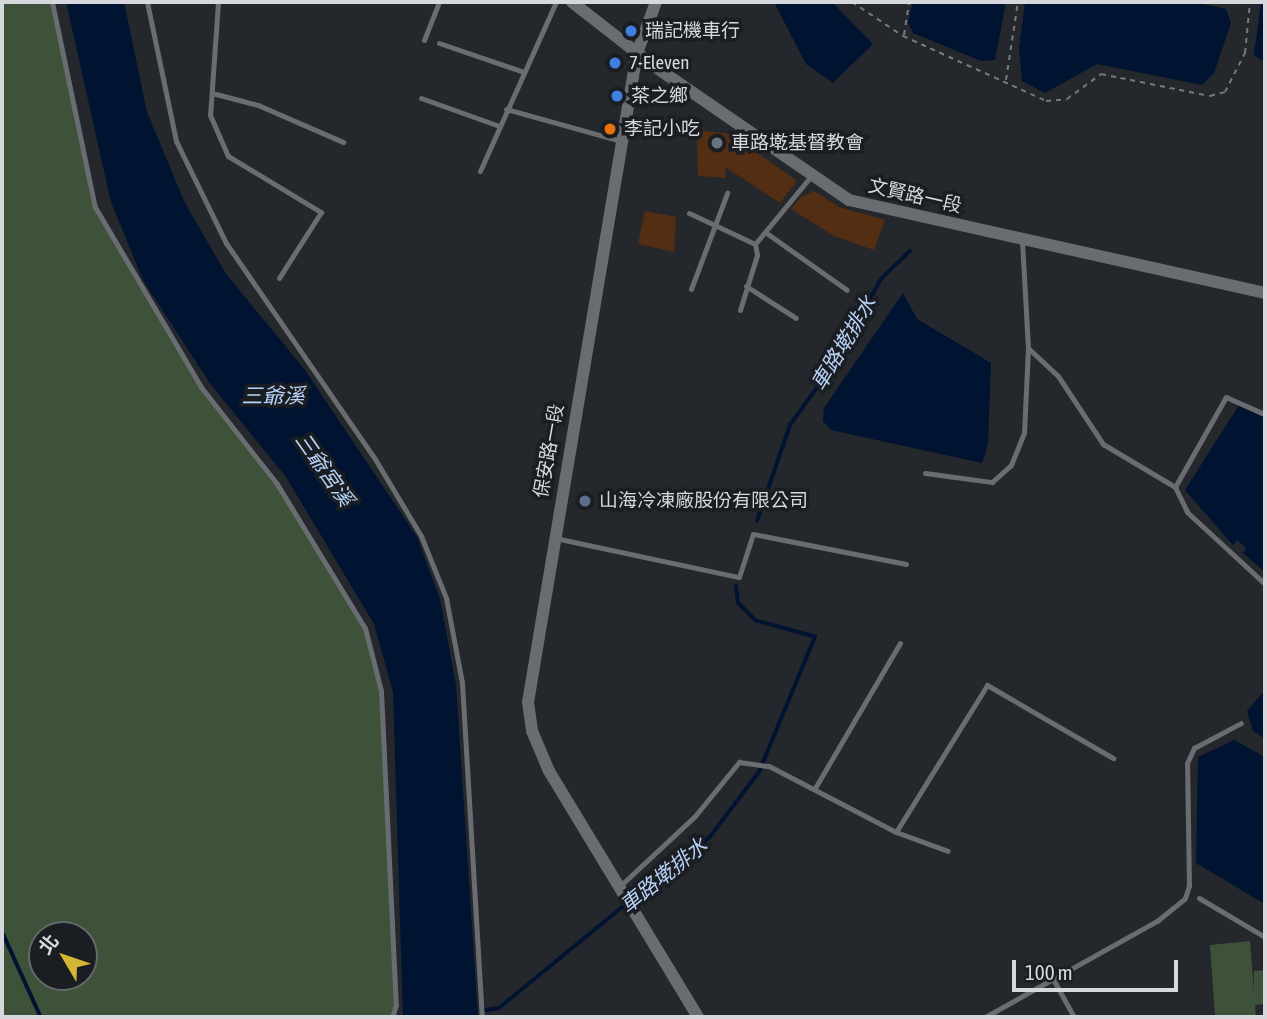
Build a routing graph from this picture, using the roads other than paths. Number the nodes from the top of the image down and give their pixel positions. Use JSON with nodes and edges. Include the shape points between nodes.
{"nodes":[{"id":1,"x":52,"y":2,"type":"edge"},
{"id":2,"x":147,"y":2,"type":"edge"},
{"id":3,"x":218,"y":2,"type":"edge"},
{"id":4,"x":439,"y":2,"type":"edge"},
{"id":5,"x":556,"y":2,"type":"edge"},
{"id":6,"x":572,"y":2,"type":"edge"},
{"id":7,"x":656,"y":2,"type":"edge"},
{"id":8,"x":424,"y":40,"type":"dead end"},
{"id":9,"x":439,"y":43,"type":"dead end"},
{"id":10,"x":637,"y":53,"type":"junction"},
{"id":11,"x":522,"y":71,"type":"junction"},
{"id":12,"x":212,"y":93,"type":"junction"},
{"id":13,"x":421,"y":98,"type":"dead end"},
{"id":14,"x":506,"y":109,"type":"junction"},
{"id":15,"x":499,"y":126,"type":"junction"},
{"id":16,"x":622,"y":141,"type":"junction"},
{"id":17,"x":343,"y":142,"type":"dead end"},
{"id":18,"x":480,"y":171,"type":"dead end"},
{"id":19,"x":811,"y":176,"type":"junction"},
{"id":20,"x":727,"y":193,"type":"dead end"},
{"id":21,"x":689,"y":213,"type":"dead end"},
{"id":22,"x":712,"y":225,"type":"junction"},
{"id":23,"x":765,"y":232,"type":"junction"},
{"id":24,"x":1021,"y":240,"type":"junction"},
{"id":25,"x":755,"y":244,"type":"junction"},
{"id":26,"x":279,"y":278,"type":"dead end"},
{"id":27,"x":746,"y":286,"type":"junction"},
{"id":28,"x":691,"y":289,"type":"dead end"},
{"id":29,"x":847,"y":290,"type":"dead end"},
{"id":30,"x":1265,"y":293,"type":"edge"},
{"id":31,"x":740,"y":310,"type":"dead end"},
{"id":32,"x":796,"y":318,"type":"dead end"},
{"id":33,"x":1028,"y":348,"type":"junction"},
{"id":34,"x":1262,"y":413,"type":"dead end"},
{"id":35,"x":925,"y":473,"type":"dead end"},
{"id":36,"x":1175,"y":487,"type":"junction"},
{"id":37,"x":553,"y":537,"type":"junction"},
{"id":38,"x":906,"y":564,"type":"dead end"},
{"id":39,"x":1265,"y":584,"type":"edge"},
{"id":40,"x":900,"y":643,"type":"dead end"},
{"id":41,"x":1241,"y":723,"type":"dead end"},
{"id":42,"x":1113,"y":758,"type":"dead end"},
{"id":43,"x":815,"y":788,"type":"junction"},
{"id":44,"x":896,"y":832,"type":"junction"},
{"id":45,"x":948,"y":851,"type":"dead end"},
{"id":46,"x":622,"y":887,"type":"junction"},
{"id":47,"x":1199,"y":898,"type":"dead end"},
{"id":48,"x":1265,"y":937,"type":"edge"},
{"id":49,"x":1053,"y":979,"type":"junction"},
{"id":50,"x":392,"y":1017,"type":"edge"},
{"id":51,"x":482,"y":1017,"type":"edge"},
{"id":52,"x":698,"y":1017,"type":"edge"},
{"id":53,"x":985,"y":1017,"type":"edge"},
{"id":54,"x":1074,"y":1017,"type":"edge"}],
"edges":[{"from":1,"to":50,"type":"lane","via":[[95,208],[201,387],[277,484],[365,628],[381,691],[396,1005]]},
{"from":2,"to":51,"type":"lane","via":[[176,141],[226,243],[375,459],[421,536],[446,598],[462,683]]},
{"from":3,"to":12,"type":"lane"},
{"from":4,"to":8,"type":"lane"},
{"from":5,"to":11,"type":"lane"},
{"from":6,"to":10,"type":"street","name":"文賢路一段"},
{"from":7,"to":10,"type":"street","name":"保安路一段"},
{"from":9,"to":11,"type":"lane"},
{"from":10,"to":16,"type":"street","name":"保安路一段"},
{"from":10,"to":19,"type":"street","name":"文賢路一段"},
{"from":11,"to":14,"type":"lane"},
{"from":12,"to":17,"type":"lane","via":[[258,105]]},
{"from":12,"to":26,"type":"lane","via":[[210,115],[228,156],[321,212]]},
{"from":13,"to":15,"type":"lane"},
{"from":14,"to":15,"type":"lane"},
{"from":14,"to":16,"type":"lane"},
{"from":15,"to":18,"type":"lane"},
{"from":16,"to":37,"type":"street","name":"保安路一段"},
{"from":19,"to":23,"type":"lane"},
{"from":19,"to":24,"type":"street","name":"文賢路一段","via":[[856,202]]},
{"from":20,"to":22,"type":"lane"},
{"from":21,"to":22,"type":"lane"},
{"from":22,"to":25,"type":"lane"},
{"from":22,"to":28,"type":"lane"},
{"from":23,"to":25,"type":"lane"},
{"from":23,"to":29,"type":"lane"},
{"from":24,"to":30,"type":"street","name":"文賢路一段"},
{"from":24,"to":33,"type":"lane"},
{"from":25,"to":27,"type":"lane","via":[[757,255]]},
{"from":27,"to":31,"type":"lane"},
{"from":27,"to":32,"type":"lane"},
{"from":33,"to":35,"type":"lane","via":[[1024,433],[1011,465],[992,482]]},
{"from":33,"to":36,"type":"lane","via":[[1058,376],[1102,444]]},
{"from":34,"to":36,"type":"lane","via":[[1226,397]]},
{"from":36,"to":39,"type":"lane","via":[[1187,512]]},
{"from":37,"to":38,"type":"lane","via":[[739,577],[753,534]]},
{"from":37,"to":46,"type":"street","name":"保安路一段","via":[[528,684],[529,722],[548,771]]},
{"from":40,"to":43,"type":"lane"},
{"from":41,"to":49,"type":"lane","via":[[1194,748],[1187,763],[1189,886],[1185,898],[1157,921]]},
{"from":42,"to":44,"type":"lane","via":[[986,685]]},
{"from":43,"to":44,"type":"lane"},
{"from":43,"to":46,"type":"lane","via":[[769,766],[739,762],[695,816]]},
{"from":44,"to":45,"type":"lane"},
{"from":46,"to":52,"type":"street","name":"保安路一段"},
{"from":47,"to":48,"type":"lane"},
{"from":49,"to":53,"type":"lane"},
{"from":49,"to":54,"type":"lane"}]}
